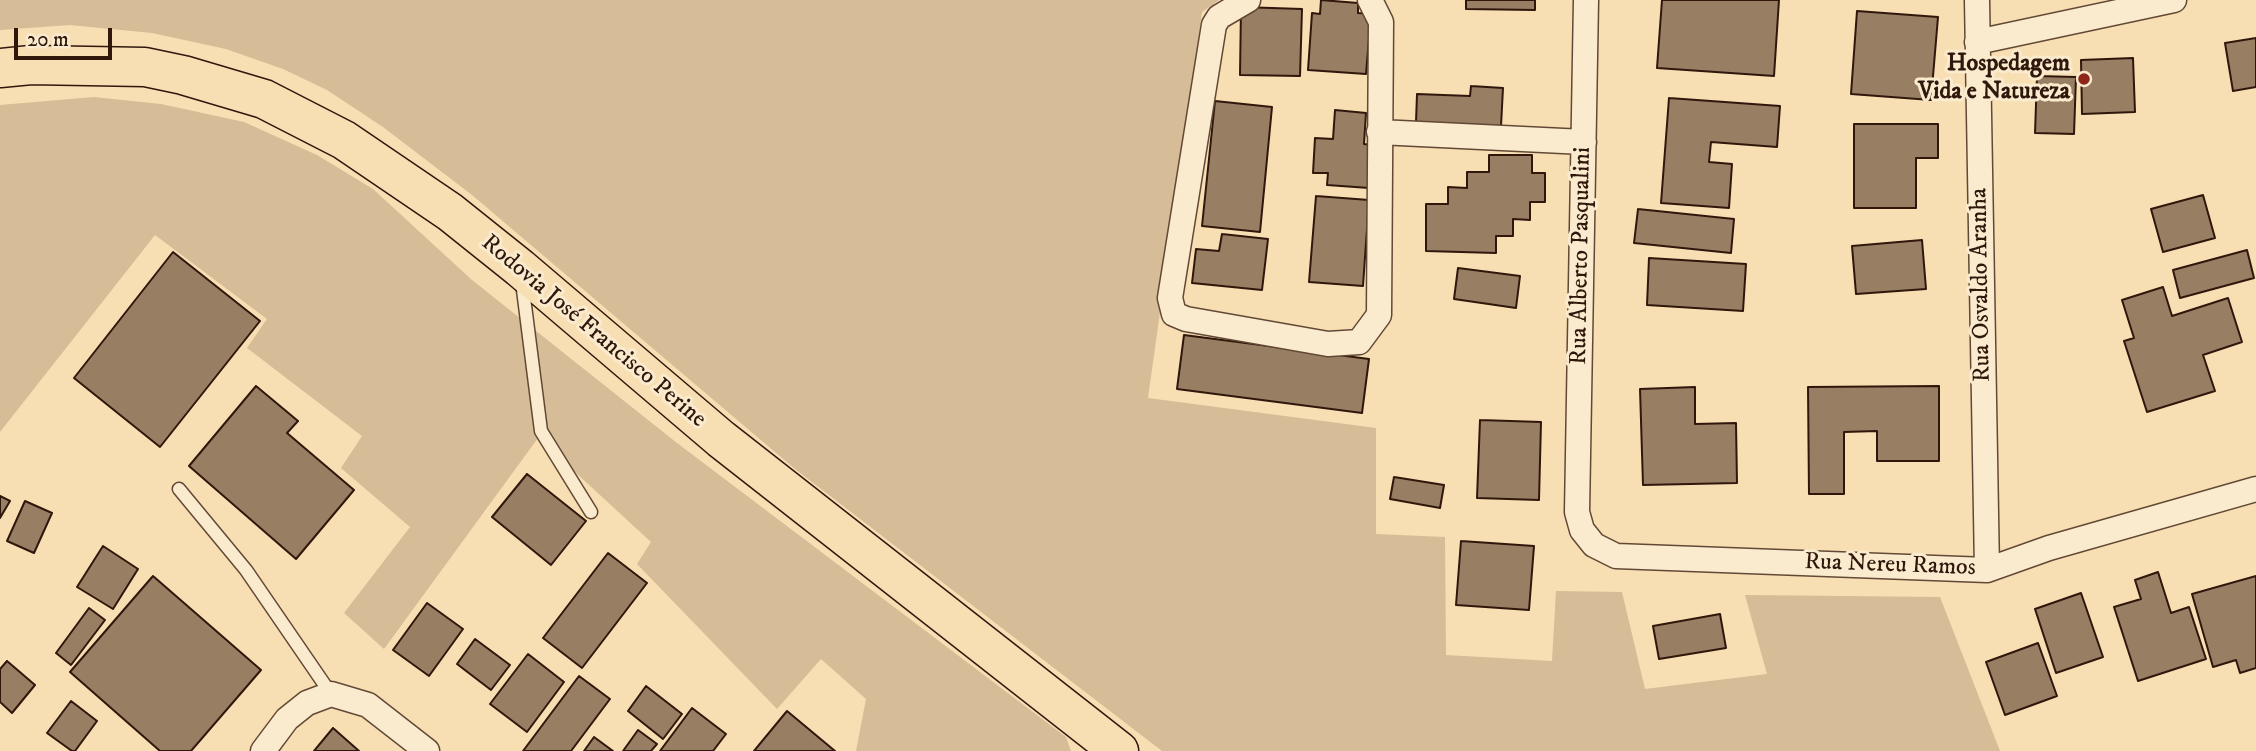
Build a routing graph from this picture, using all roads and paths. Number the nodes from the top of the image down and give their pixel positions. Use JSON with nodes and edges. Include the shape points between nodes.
{"nodes":[{"id":1,"x":1248,"y":0,"type":"edge"},
{"id":2,"x":1370,"y":0,"type":"edge"},
{"id":3,"x":1586,"y":0,"type":"edge"},
{"id":4,"x":1977,"y":0,"type":"edge"},
{"id":5,"x":2174,"y":0,"type":"edge"},
{"id":6,"x":1977,"y":41,"type":"junction"},
{"id":7,"x":0,"y":68,"type":"edge"},
{"id":8,"x":1379,"y":132,"type":"junction"},
{"id":9,"x":1584,"y":142,"type":"junction"},
{"id":10,"x":520,"y":268,"type":"junction"},
{"id":11,"x":179,"y":489,"type":"dead end"},
{"id":12,"x":2256,"y":489,"type":"edge"},
{"id":13,"x":591,"y":512,"type":"dead end"},
{"id":14,"x":1577,"y":512,"type":"joint"},
{"id":15,"x":1987,"y":570,"type":"junction"},
{"id":16,"x":331,"y":694,"type":"junction"},
{"id":17,"x":1107,"y":747,"type":"edge"},
{"id":18,"x":263,"y":751,"type":"edge"},
{"id":19,"x":427,"y":751,"type":"edge"}],
"edges":[{"from":1,"to":8,"type":"street","via":[[1214,25],[1170,299],[1174,314],[1328,344],[1359,342],[1379,315]]},
{"from":2,"to":8,"type":"street","via":[[1381,22]]},
{"from":3,"to":9,"type":"street","name":"Rua Alberto Pasqualini"},
{"from":4,"to":6,"type":"street","name":"Rua Osvaldo Aranha"},
{"from":5,"to":6,"type":"street"},
{"from":6,"to":15,"type":"street","name":"Rua Osvaldo Aranha"},
{"from":7,"to":10,"type":"main road","name":"Rodovia José Francisco Perine","via":[[145,67],[264,99],[384,166]]},
{"from":8,"to":9,"type":"street"},
{"from":9,"to":14,"type":"street","name":"Rua Alberto Pasqualini"},
{"from":10,"to":13,"type":"lane","via":[[541,431]]},
{"from":10,"to":17,"type":"main road","name":"Rodovia José Francisco Perine","via":[[721,439]]},
{"from":11,"to":16,"type":"lane","via":[[246,570]]},
{"from":12,"to":15,"type":"street","name":"Rua Nereu Ramos"},
{"from":14,"to":15,"type":"street","name":"Rua Nereu Ramos","via":[[1582,530],[1594,545],[1616,556]]},
{"from":16,"to":18,"type":"street","via":[[307,703],[287,719]]},
{"from":16,"to":19,"type":"street","via":[[368,705]]}]}
